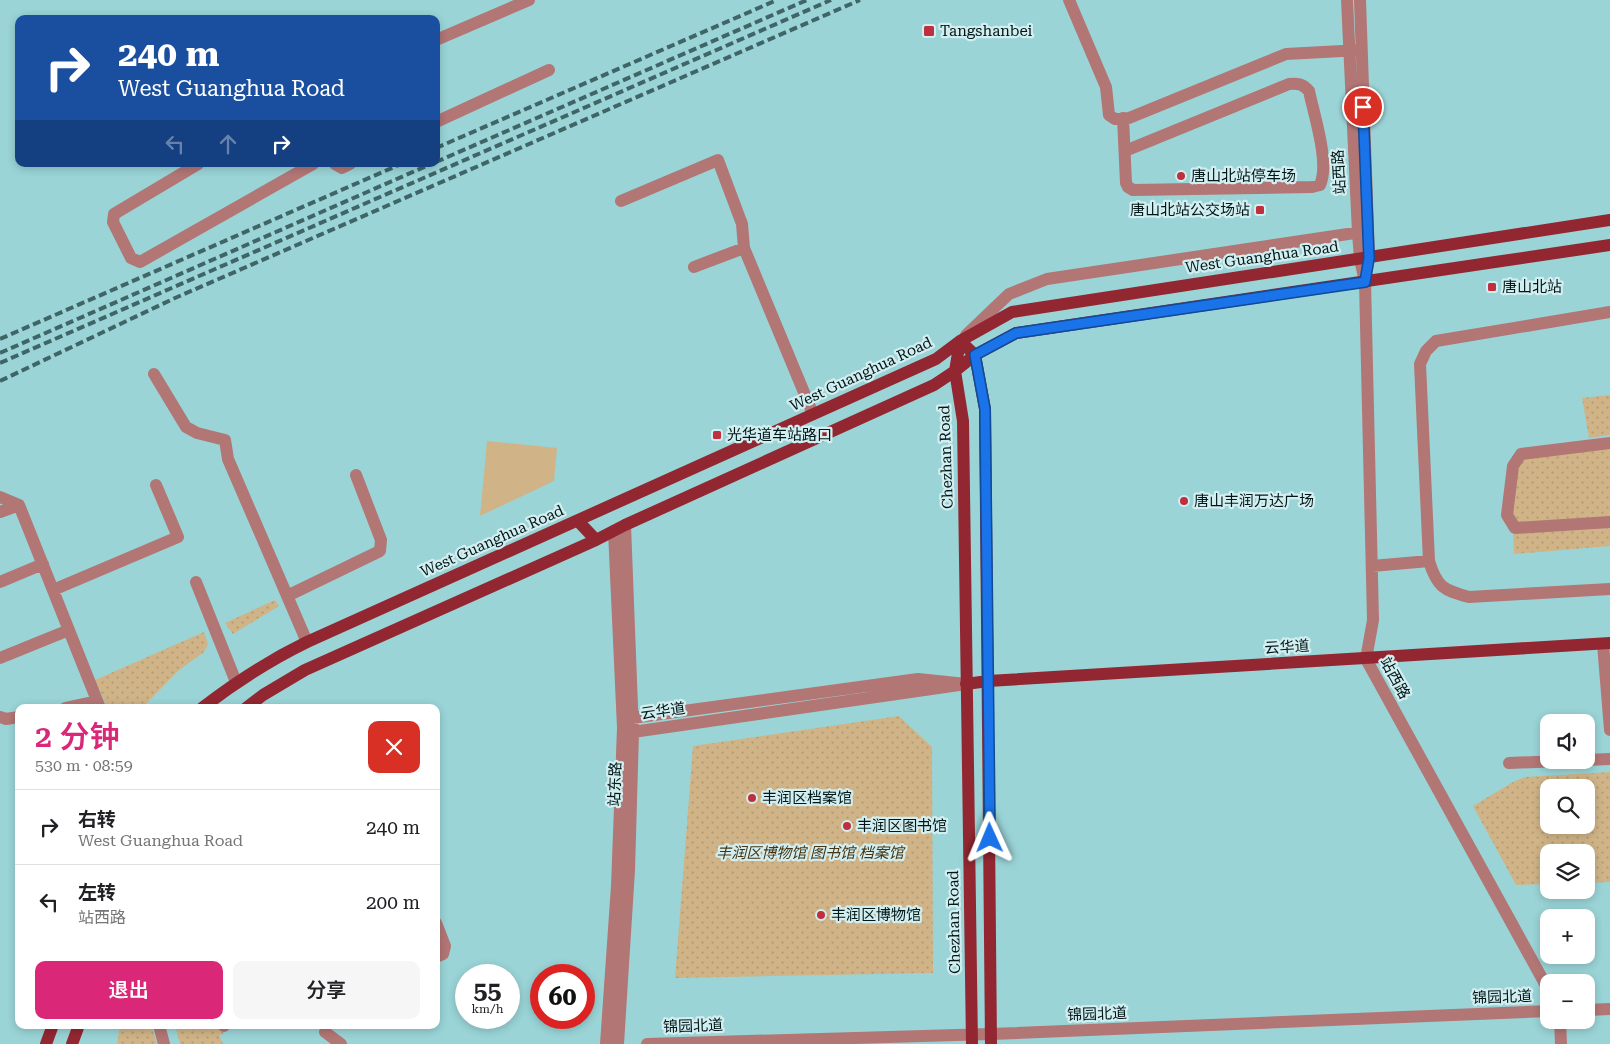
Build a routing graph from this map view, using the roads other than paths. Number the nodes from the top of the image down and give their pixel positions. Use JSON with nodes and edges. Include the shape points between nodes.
{"nodes":[{"id":1,"x":529,"y":0,"type":"edge"},
{"id":2,"x":1069,"y":0,"type":"edge"},
{"id":3,"x":1347,"y":0,"type":"edge"},
{"id":4,"x":1360,"y":0,"type":"edge"},
{"id":5,"x":440,"y":38,"type":"edge"},
{"id":6,"x":1355,"y":50,"type":"junction"},
{"id":7,"x":549,"y":70,"type":"dead end"},
{"id":8,"x":1123,"y":118,"type":"junction"},
{"id":9,"x":440,"y":120,"type":"edge"},
{"id":10,"x":1125,"y":151,"type":"junction"},
{"id":11,"x":193,"y":167,"type":"edge"},
{"id":12,"x":308,"y":167,"type":"edge"},
{"id":13,"x":621,"y":201,"type":"dead end"},
{"id":14,"x":1610,"y":220,"type":"edge"},
{"id":15,"x":1363,"y":232,"type":"junction"},
{"id":16,"x":1610,"y":245,"type":"edge"},
{"id":17,"x":744,"y":248,"type":"junction"},
{"id":18,"x":1365,"y":258,"type":"junction"},
{"id":19,"x":694,"y":267,"type":"dead end"},
{"id":20,"x":1365,"y":282,"type":"junction"},
{"id":21,"x":1610,"y":312,"type":"edge"},
{"id":22,"x":960,"y":341,"type":"junction"},
{"id":23,"x":975,"y":355,"type":"junction"},
{"id":24,"x":955,"y":371,"type":"junction"},
{"id":25,"x":154,"y":374,"type":"dead end"},
{"id":26,"x":813,"y":414,"type":"junction"},
{"id":27,"x":1610,"y":443,"type":"edge"},
{"id":28,"x":356,"y":476,"type":"dead end"},
{"id":29,"x":156,"y":485,"type":"dead end"},
{"id":30,"x":0,"y":497,"type":"edge"},
{"id":31,"x":19,"y":505,"type":"junction"},
{"id":32,"x":0,"y":512,"type":"edge"},
{"id":33,"x":578,"y":520,"type":"junction"},
{"id":34,"x":1610,"y":522,"type":"edge"},
{"id":35,"x":619,"y":528,"type":"junction"},
{"id":36,"x":596,"y":540,"type":"junction"},
{"id":37,"x":1429,"y":561,"type":"junction"},
{"id":38,"x":42,"y":564,"type":"junction"},
{"id":39,"x":1372,"y":566,"type":"junction"},
{"id":40,"x":0,"y":582,"type":"edge"},
{"id":41,"x":196,"y":582,"type":"dead end"},
{"id":42,"x":1610,"y":589,"type":"edge"},
{"id":43,"x":53,"y":590,"type":"junction"},
{"id":44,"x":287,"y":596,"type":"junction"},
{"id":45,"x":69,"y":630,"type":"junction"},
{"id":46,"x":307,"y":642,"type":"junction"},
{"id":47,"x":1607,"y":644,"type":"edge"},
{"id":48,"x":0,"y":658,"type":"edge"},
{"id":49,"x":1366,"y":659,"type":"junction"},
{"id":50,"x":988,"y":680,"type":"junction"},
{"id":51,"x":236,"y":682,"type":"junction"},
{"id":52,"x":966,"y":684,"type":"junction"},
{"id":53,"x":99,"y":704,"type":"edge"},
{"id":54,"x":207,"y":704,"type":"edge"},
{"id":55,"x":251,"y":704,"type":"edge"},
{"id":56,"x":0,"y":717,"type":"edge"},
{"id":57,"x":15,"y":718,"type":"edge"},
{"id":58,"x":632,"y":718,"type":"junction"},
{"id":59,"x":628,"y":730,"type":"junction"},
{"id":60,"x":1610,"y":730,"type":"edge"},
{"id":61,"x":1610,"y":759,"type":"edge"},
{"id":62,"x":1509,"y":764,"type":"dead end"},
{"id":63,"x":440,"y":932,"type":"edge"},
{"id":64,"x":440,"y":955,"type":"edge"},
{"id":65,"x":1540,"y":975,"type":"edge"},
{"id":66,"x":1610,"y":1009,"type":"edge"},
{"id":67,"x":1595,"y":1010,"type":"edge"},
{"id":68,"x":1540,"y":1011,"type":"edge"},
{"id":69,"x":52,"y":1029,"type":"edge"},
{"id":70,"x":78,"y":1029,"type":"edge"},
{"id":71,"x":160,"y":1029,"type":"edge"},
{"id":72,"x":1560,"y":1029,"type":"edge"},
{"id":73,"x":325,"y":1032,"type":"dead end"},
{"id":74,"x":972,"y":1039,"type":"edge"},
{"id":75,"x":991,"y":1039,"type":"edge"},
{"id":76,"x":46,"y":1044,"type":"edge"},
{"id":77,"x":72,"y":1044,"type":"edge"},
{"id":78,"x":164,"y":1044,"type":"edge"},
{"id":79,"x":340,"y":1044,"type":"edge"},
{"id":80,"x":606,"y":1044,"type":"edge"},
{"id":81,"x":618,"y":1044,"type":"edge"},
{"id":82,"x":647,"y":1044,"type":"edge"},
{"id":83,"x":1561,"y":1044,"type":"edge"}],
"edges":[{"from":1,"to":5,"type":"street"},
{"from":2,"to":8,"type":"street","via":[[1106,87],[1109,115],[1115,119]]},
{"from":3,"to":6,"type":"street","name":"站西路"},
{"from":4,"to":6,"type":"street","name":"站西路"},
{"from":6,"to":8,"type":"street","via":[[1286,54]]},
{"from":6,"to":15,"type":"street","name":"站西路"},
{"from":7,"to":9,"type":"street"},
{"from":8,"to":10,"type":"street"},
{"from":10,"to":10,"type":"street","via":[[1297,83],[1309,91],[1322,151],[1323,178],[1320,185],[1312,187],[1133,190],[1126,182]]},
{"from":11,"to":12,"type":"street","via":[[114,214],[114,222],[131,258],[140,262]]},
{"from":13,"to":17,"type":"street","via":[[718,160],[742,224]]},
{"from":14,"to":18,"type":"main road","name":"West Guanghua Road"},
{"from":15,"to":18,"type":"street","name":"站西路"},
{"from":15,"to":22,"type":"street","via":[[1047,279],[1009,294]]},
{"from":16,"to":20,"type":"main road"},
{"from":17,"to":19,"type":"street"},
{"from":17,"to":26,"type":"street"},
{"from":18,"to":20,"type":"street","name":"站西路"},
{"from":18,"to":22,"type":"main road","name":"West Guanghua Road","via":[[1012,312]]},
{"from":20,"to":23,"type":"main road","via":[[1016,333]]},
{"from":20,"to":39,"type":"street","name":"站西路"},
{"from":21,"to":37,"type":"street","via":[[1436,342],[1426,351],[1420,364]]},
{"from":22,"to":23,"type":"main road"},
{"from":22,"to":24,"type":"main road","name":"Chezhan Road"},
{"from":22,"to":26,"type":"main road","name":"West Guanghua Road","via":[[936,359]]},
{"from":23,"to":24,"type":"main road"},
{"from":23,"to":50,"type":"main road","via":[[985,409]]},
{"from":24,"to":35,"type":"main road","via":[[934,385]]},
{"from":24,"to":52,"type":"main road","name":"Chezhan Road","via":[[963,421]]},
{"from":25,"to":44,"type":"street","via":[[186,427],[225,440],[228,459]]},
{"from":26,"to":33,"type":"main road","name":"West Guanghua Road"},
{"from":27,"to":34,"type":"street","via":[[1521,454],[1513,466],[1507,515],[1515,528]]},
{"from":28,"to":44,"type":"street","via":[[381,540],[380,551]]},
{"from":29,"to":43,"type":"street","via":[[178,537]]},
{"from":30,"to":31,"type":"street"},
{"from":31,"to":32,"type":"street"},
{"from":31,"to":38,"type":"street"},
{"from":33,"to":36,"type":"main road"},
{"from":33,"to":46,"type":"main road","name":"West Guanghua Road"},
{"from":35,"to":36,"type":"main road"},
{"from":35,"to":58,"type":"street"},
{"from":35,"to":59,"type":"street","name":"站东路"},
{"from":36,"to":55,"type":"main road","via":[[305,670]]},
{"from":37,"to":39,"type":"street"},
{"from":37,"to":42,"type":"street","via":[[1434,578],[1448,592],[1469,597]]},
{"from":38,"to":40,"type":"street"},
{"from":38,"to":43,"type":"street"},
{"from":39,"to":49,"type":"street","name":"站西路","via":[[1373,620]]},
{"from":41,"to":51,"type":"street"},
{"from":43,"to":45,"type":"street"},
{"from":44,"to":46,"type":"street"},
{"from":45,"to":48,"type":"street"},
{"from":45,"to":53,"type":"street"},
{"from":46,"to":51,"type":"main road","name":"West Guanghua Road"},
{"from":47,"to":49,"type":"main road","name":"云华道"},
{"from":47,"to":60,"type":"street"},
{"from":49,"to":50,"type":"main road","name":"云华道"},
{"from":49,"to":65,"type":"street","name":"站西路"},
{"from":50,"to":52,"type":"main road","name":"云华道"},
{"from":50,"to":75,"type":"main road"},
{"from":51,"to":54,"type":"main road","name":"West Guanghua Road"},
{"from":52,"to":58,"type":"street","name":"云华道","via":[[918,679]]},
{"from":52,"to":59,"type":"street","name":"云华道"},
{"from":52,"to":74,"type":"main road","name":"Chezhan Road"},
{"from":56,"to":57,"type":"street","via":[[6,720]]},
{"from":58,"to":59,"type":"street","name":"云华道"},
{"from":59,"to":80,"type":"street","name":"站东路"},
{"from":59,"to":81,"type":"street","name":"站东路","via":[[629,870]]},
{"from":61,"to":62,"type":"street"},
{"from":63,"to":64,"type":"street","via":[[446,946]]},
{"from":66,"to":67,"type":"street"},
{"from":68,"to":75,"type":"street","name":"锦园北道"},
{"from":69,"to":76,"type":"main road"},
{"from":70,"to":77,"type":"main road"},
{"from":71,"to":78,"type":"street"},
{"from":72,"to":83,"type":"street"},
{"from":73,"to":79,"type":"street"},
{"from":74,"to":75,"type":"street","name":"锦园北道"},
{"from":74,"to":82,"type":"street","name":"锦园北道"}]}
